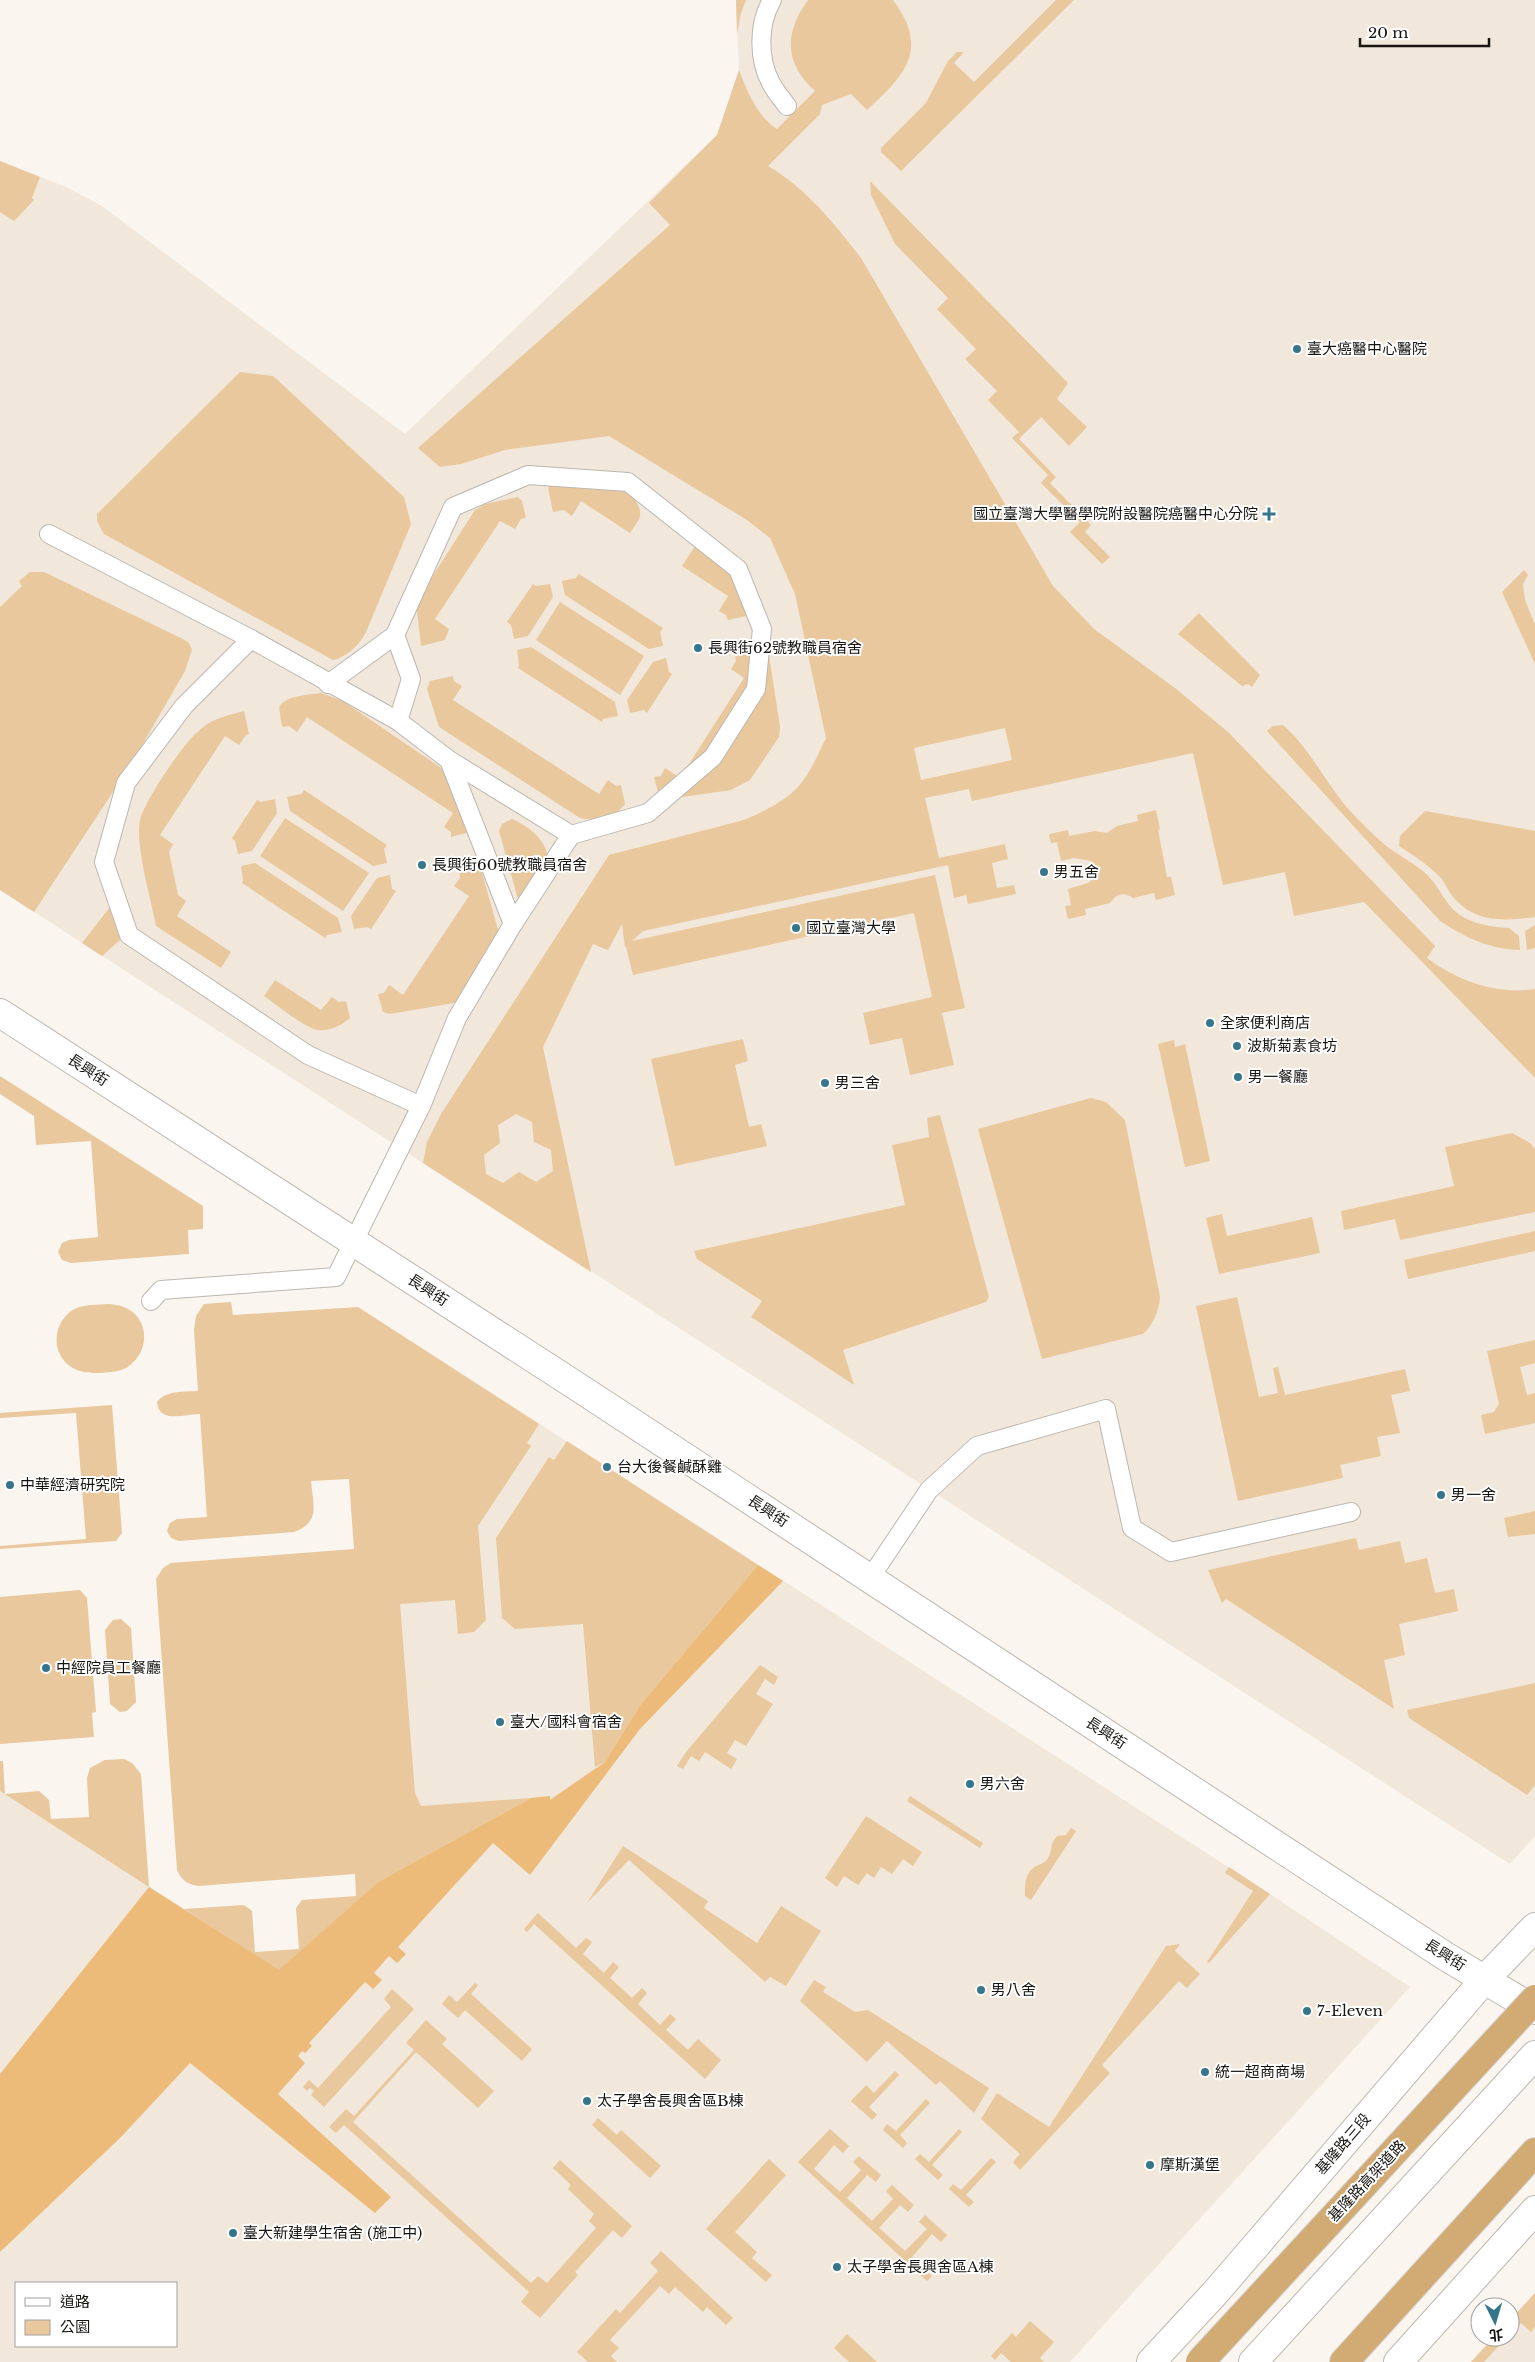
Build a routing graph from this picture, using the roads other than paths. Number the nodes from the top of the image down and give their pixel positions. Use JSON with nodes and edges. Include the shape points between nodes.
{"nodes":[{"id":1,"x":772,"y":0,"type":"edge"},
{"id":2,"x":787,"y":106,"type":"dead end"},
{"id":3,"x":49,"y":534,"type":"dead end"},
{"id":4,"x":395,"y":635,"type":"junction"},
{"id":5,"x":251,"y":639,"type":"junction"},
{"id":6,"x":328,"y":684,"type":"junction"},
{"id":7,"x":398,"y":721,"type":"junction"},
{"id":8,"x":449,"y":760,"type":"junction"},
{"id":9,"x":571,"y":835,"type":"junction"},
{"id":10,"x":512,"y":924,"type":"junction"},
{"id":11,"x":0,"y":1013,"type":"edge"},
{"id":12,"x":421,"y":1106,"type":"junction"},
{"id":13,"x":353,"y":1242,"type":"junction"},
{"id":14,"x":151,"y":1301,"type":"dead end"},
{"id":15,"x":1351,"y":1512,"type":"dead end"},
{"id":16,"x":870,"y":1578,"type":"junction"},
{"id":17,"x":1535,"y":1927,"type":"edge"},
{"id":18,"x":1485,"y":1979,"type":"junction"},
{"id":19,"x":1535,"y":1999,"type":"edge"},
{"id":20,"x":1535,"y":2010,"type":"edge"},
{"id":21,"x":1535,"y":2055,"type":"edge"},
{"id":22,"x":1535,"y":2152,"type":"edge"},
{"id":23,"x":1535,"y":2210,"type":"edge"},
{"id":24,"x":1151,"y":2362,"type":"edge"},
{"id":25,"x":1200,"y":2362,"type":"edge"},
{"id":26,"x":1253,"y":2362,"type":"edge"},
{"id":27,"x":1344,"y":2362,"type":"edge"},
{"id":28,"x":1398,"y":2362,"type":"edge"}],
"edges":[{"from":1,"to":2,"type":"lane","via":[[762,29],[762,57],[770,84]]},
{"from":3,"to":5,"type":"lane"},
{"from":4,"to":6,"type":"lane"},
{"from":4,"to":7,"type":"lane","via":[[410,679]]},
{"from":4,"to":9,"type":"lane","via":[[453,507],[528,475],[628,482],[738,569],[762,629],[756,689],[713,757],[648,813]]},
{"from":5,"to":6,"type":"lane"},
{"from":5,"to":12,"type":"lane","via":[[184,706],[126,783],[104,862],[129,935],[308,1055]]},
{"from":6,"to":7,"type":"lane"},
{"from":7,"to":8,"type":"lane"},
{"from":8,"to":9,"type":"lane"},
{"from":8,"to":10,"type":"lane"},
{"from":9,"to":10,"type":"lane"},
{"from":10,"to":12,"type":"lane","via":[[456,1018]]},
{"from":11,"to":13,"type":"street","name":"長興街"},
{"from":12,"to":13,"type":"lane"},
{"from":13,"to":14,"type":"lane","via":[[336,1277],[161,1290]]},
{"from":13,"to":16,"type":"street","name":"長興街"},
{"from":15,"to":16,"type":"lane","via":[[1171,1552],[1132,1528],[1106,1409],[977,1446],[929,1490]]},
{"from":16,"to":18,"type":"street","name":"長興街","via":[[1445,1956]]},
{"from":17,"to":18,"type":"street","name":"基隆路三段"},
{"from":18,"to":20,"type":"street","name":"長興街"},
{"from":18,"to":24,"type":"street","name":"基隆路三段","via":[[1215,2293]]},
{"from":19,"to":25,"type":"highway","name":"基隆路高架道路","bridge":true},
{"from":21,"to":26,"type":"street"},
{"from":22,"to":27,"type":"highway"},
{"from":23,"to":28,"type":"street"}]}
